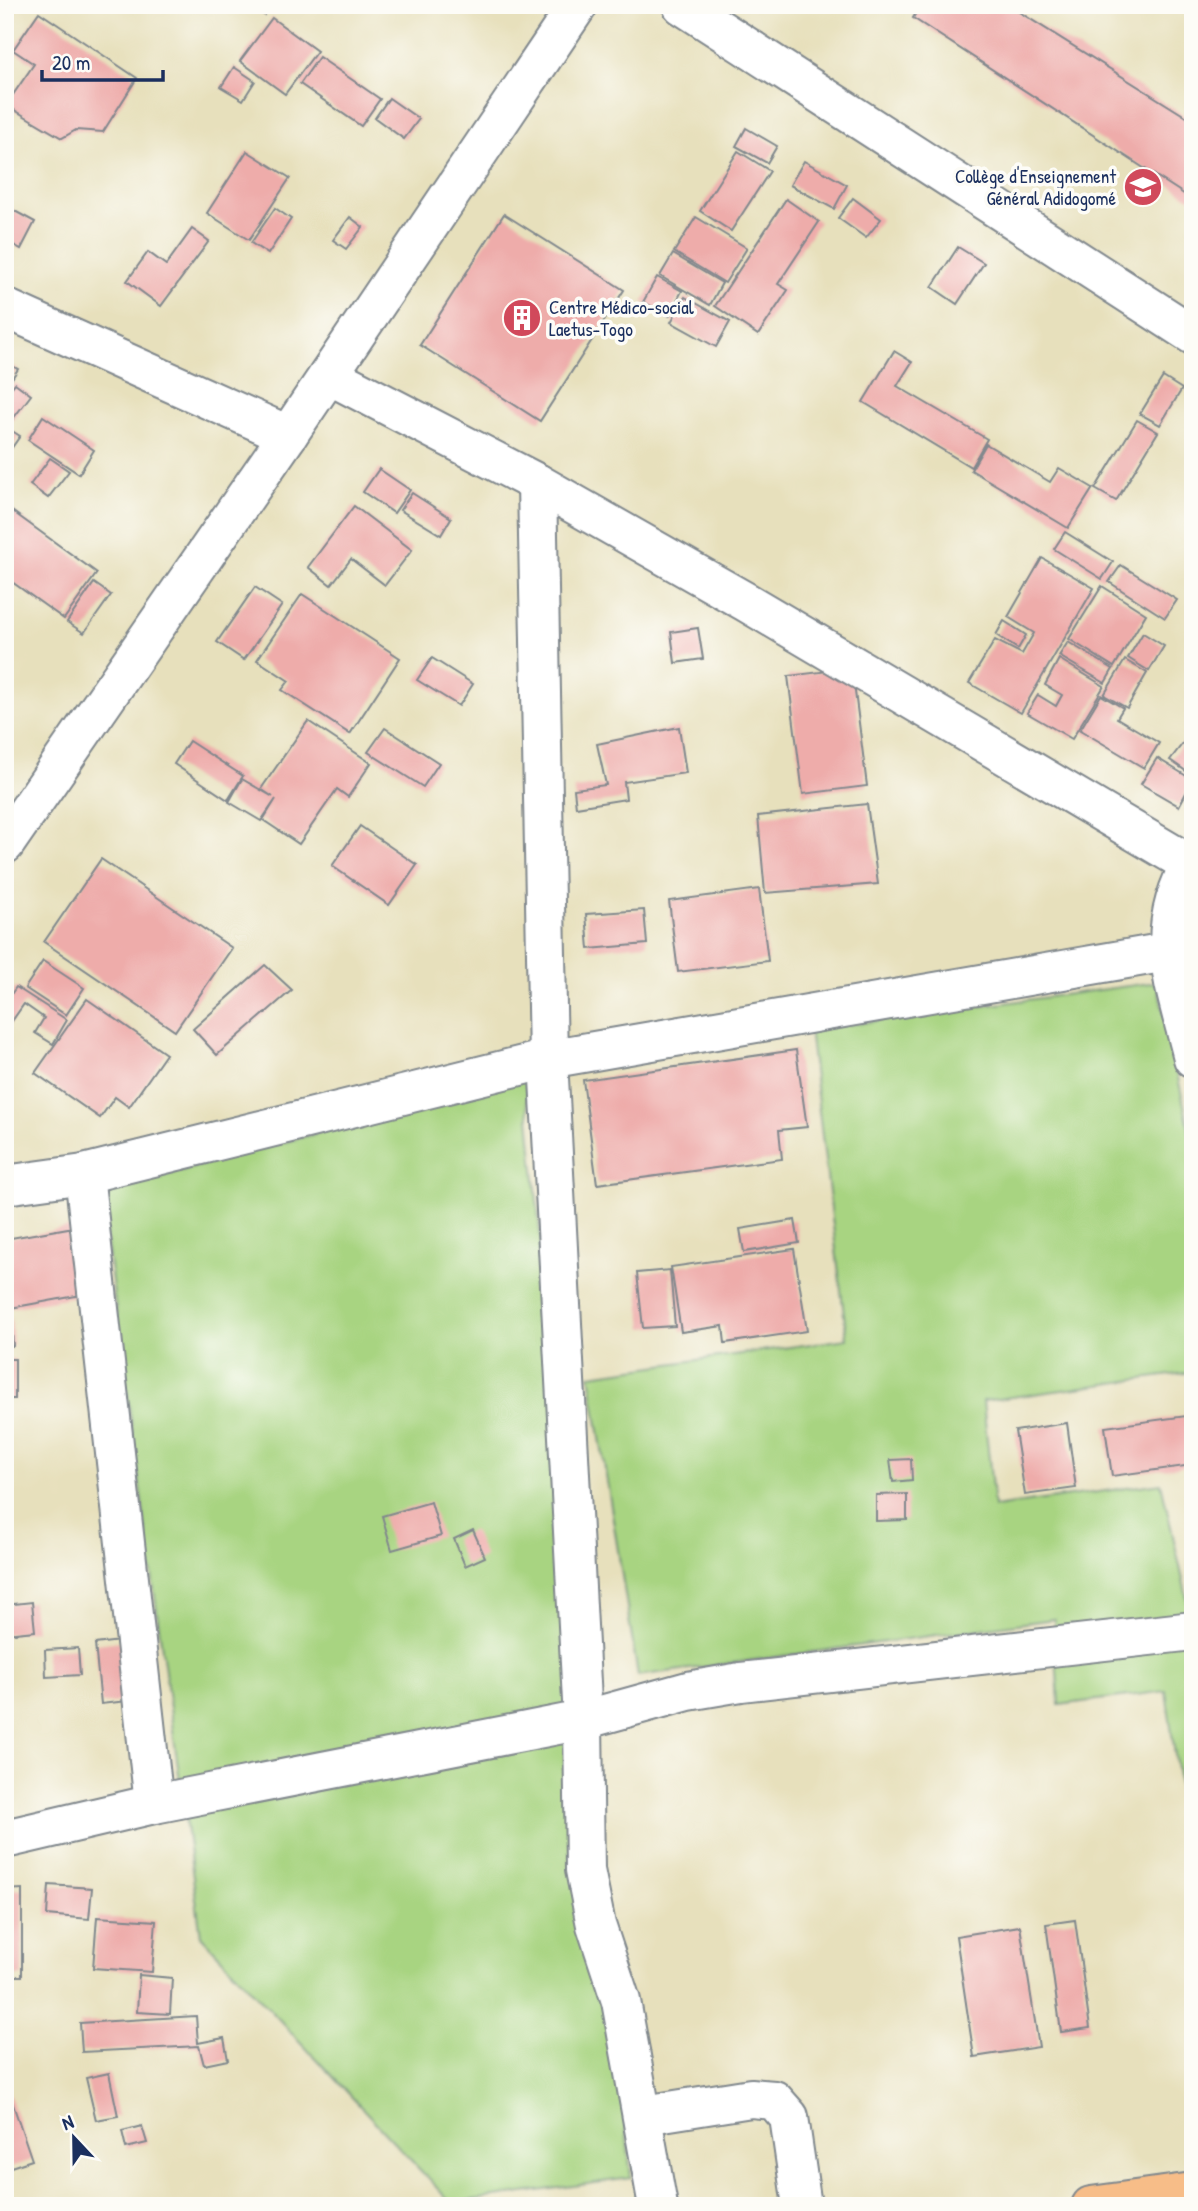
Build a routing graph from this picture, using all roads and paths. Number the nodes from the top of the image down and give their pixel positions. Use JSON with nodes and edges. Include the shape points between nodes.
{"nodes":[{"id":1,"x":578,"y":5,"type":"edge"},
{"id":2,"x":682,"y":5,"type":"edge"},
{"id":3,"x":5,"y":308,"type":"edge"},
{"id":4,"x":1193,"y":335,"type":"edge"},
{"id":5,"x":329,"y":375,"type":"junction"},
{"id":6,"x":288,"y":435,"type":"junction"},
{"id":7,"x":537,"y":483,"type":"junction"},
{"id":8,"x":5,"y":844,"type":"edge"},
{"id":9,"x":1192,"y":864,"type":"edge"},
{"id":10,"x":1167,"y":952,"type":"junction"},
{"id":11,"x":1193,"y":1058,"type":"edge"},
{"id":12,"x":548,"y":1059,"type":"junction"},
{"id":13,"x":84,"y":1174,"type":"junction"},
{"id":14,"x":5,"y":1185,"type":"edge"},
{"id":15,"x":1193,"y":1632,"type":"edge"},
{"id":16,"x":583,"y":1720,"type":"junction"},
{"id":17,"x":154,"y":1804,"type":"junction"},
{"id":18,"x":5,"y":1839,"type":"edge"},
{"id":19,"x":644,"y":2115,"type":"junction"},
{"id":20,"x":1193,"y":2192,"type":"edge"},
{"id":21,"x":658,"y":2206,"type":"edge"},
{"id":22,"x":802,"y":2206,"type":"edge"},
{"id":23,"x":1091,"y":2206,"type":"edge"}],
"edges":[{"from":1,"to":5,"type":"street"},
{"from":2,"to":4,"type":"street"},
{"from":3,"to":6,"type":"street"},
{"from":5,"to":6,"type":"street"},
{"from":5,"to":7,"type":"street"},
{"from":6,"to":8,"type":"street"},
{"from":7,"to":9,"type":"street"},
{"from":7,"to":12,"type":"street"},
{"from":9,"to":10,"type":"street","via":[[1171,912]]},
{"from":10,"to":11,"type":"street"},
{"from":10,"to":12,"type":"street"},
{"from":12,"to":13,"type":"street"},
{"from":12,"to":16,"type":"street"},
{"from":13,"to":14,"type":"street"},
{"from":13,"to":17,"type":"street"},
{"from":15,"to":16,"type":"street","via":[[741,1682],[688,1691]]},
{"from":16,"to":17,"type":"street"},
{"from":16,"to":19,"type":"street","via":[[585,1870],[596,1925],[621,2001]]},
{"from":17,"to":18,"type":"street"},
{"from":19,"to":21,"type":"street"},
{"from":19,"to":22,"type":"street","via":[[751,2098],[774,2100],[789,2117]]},
{"from":20,"to":23,"type":"main road"}]}
